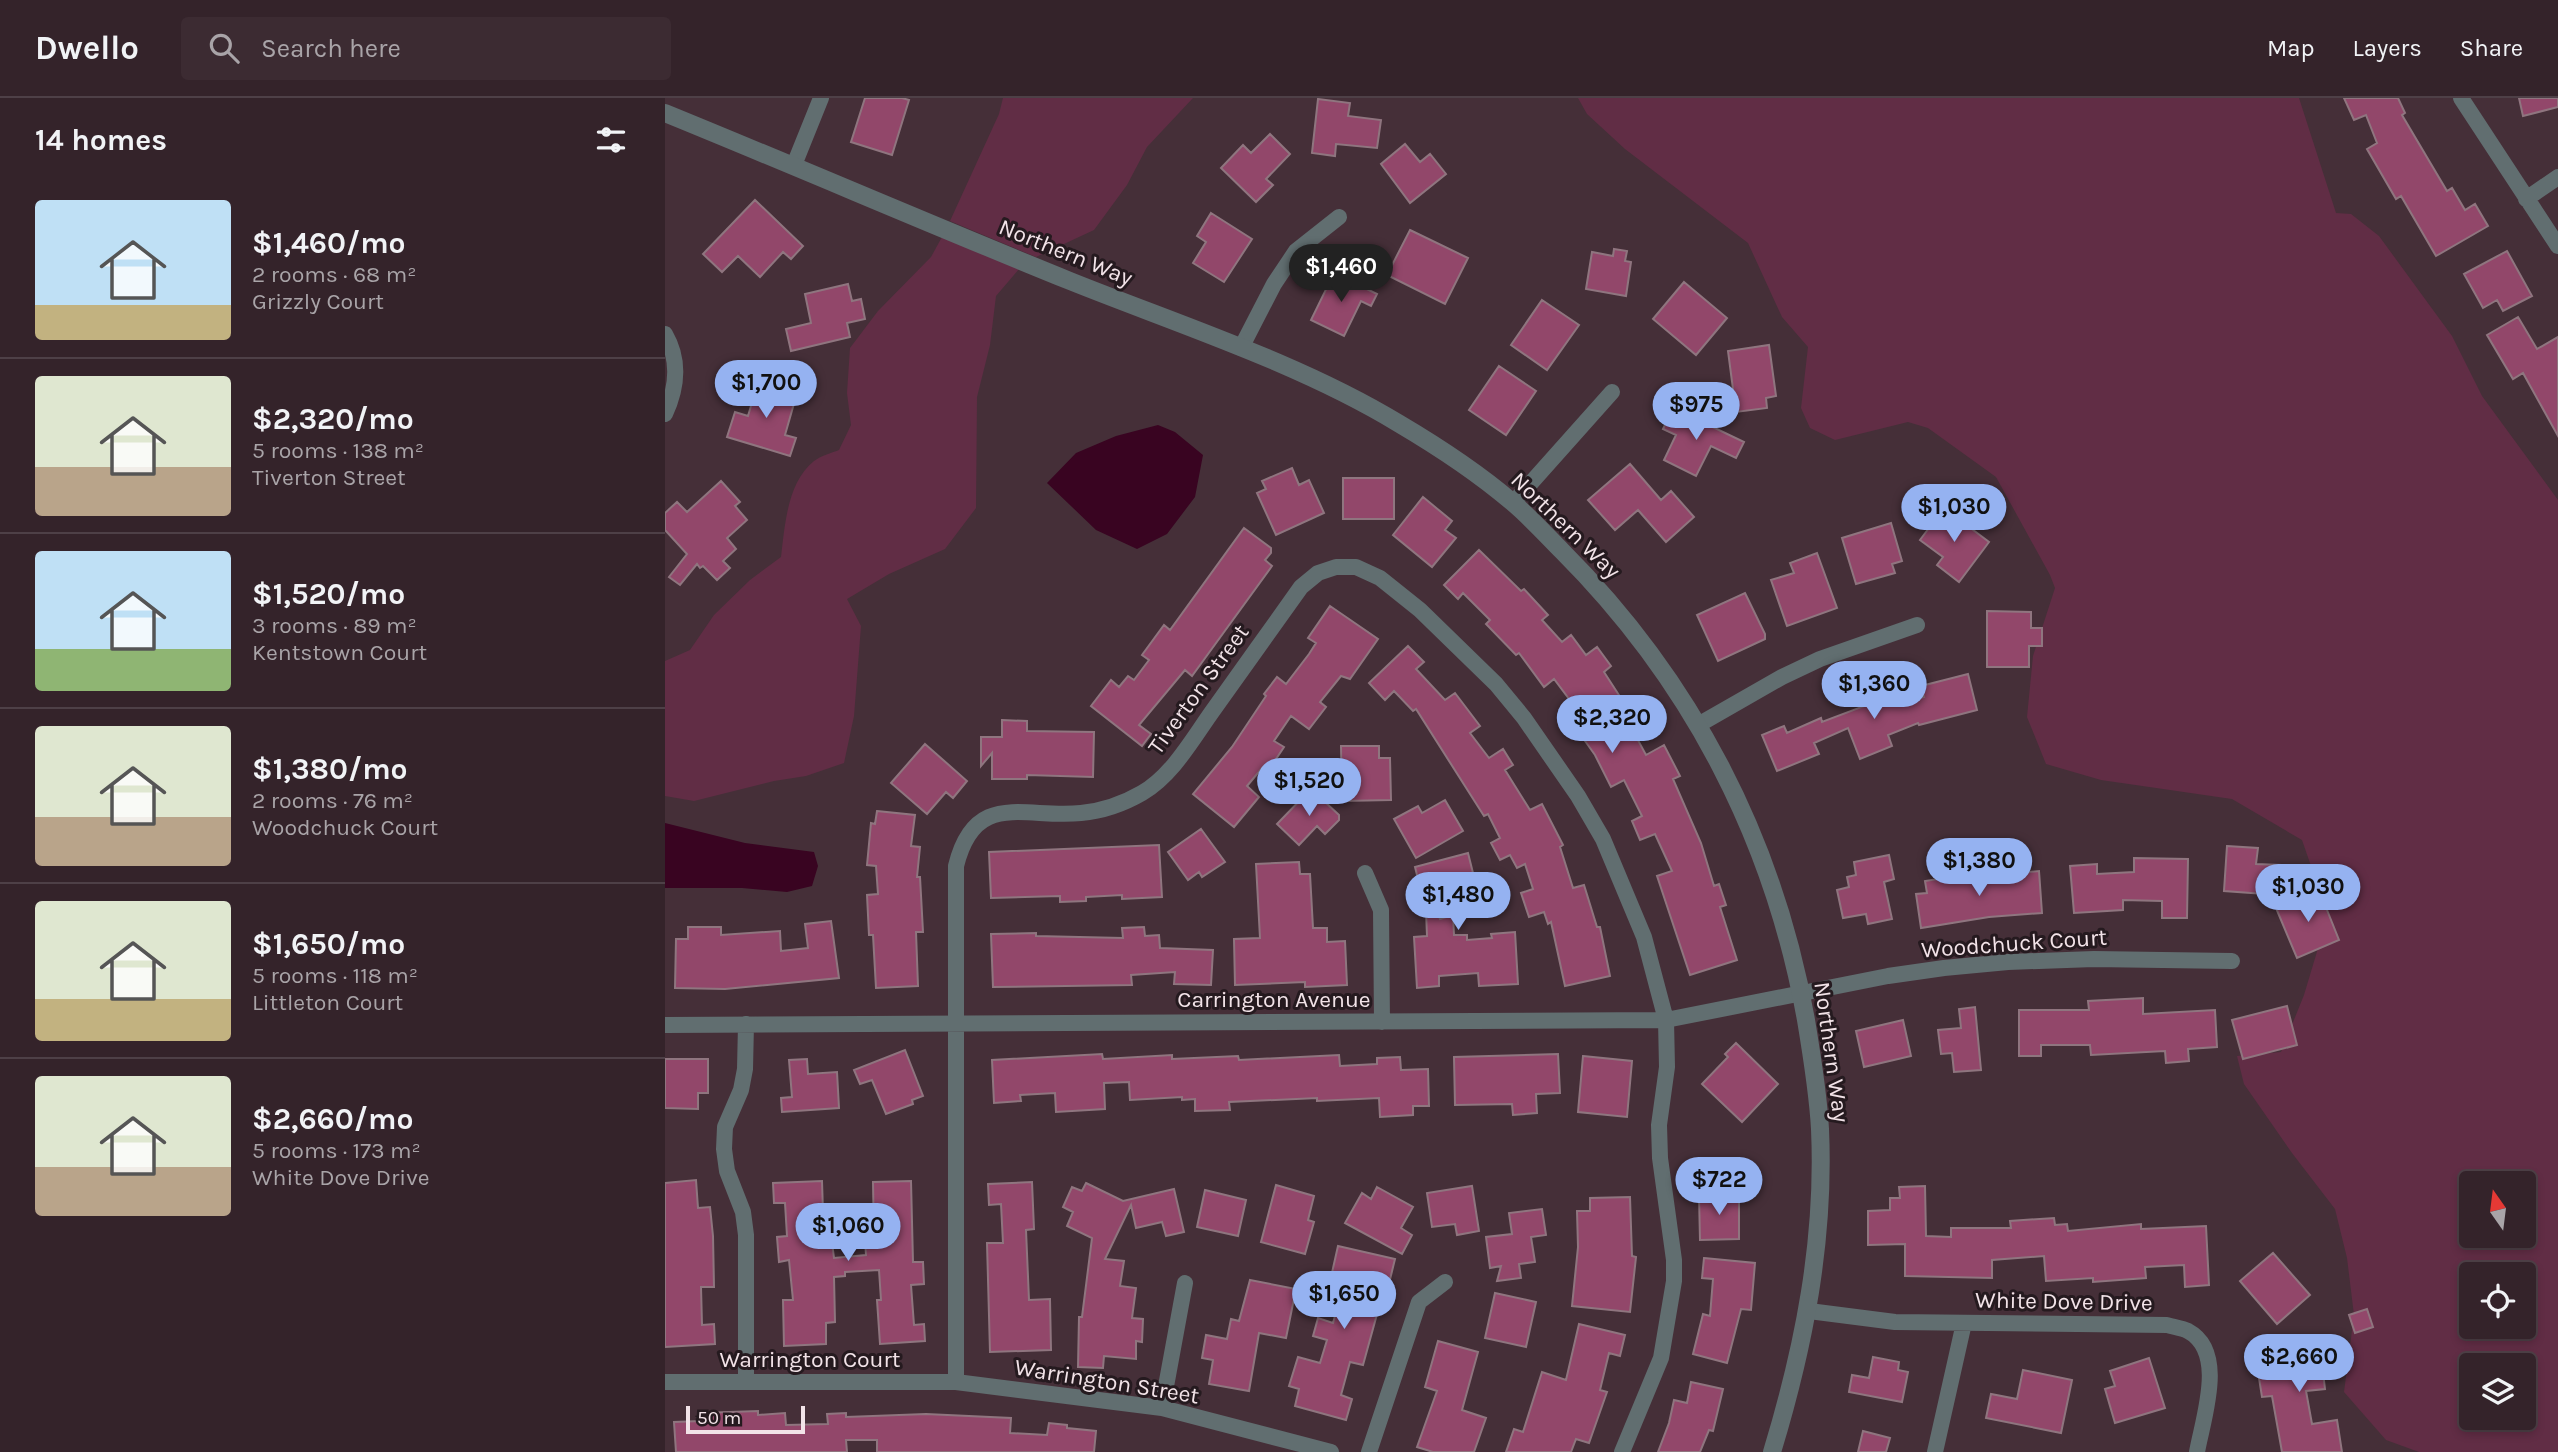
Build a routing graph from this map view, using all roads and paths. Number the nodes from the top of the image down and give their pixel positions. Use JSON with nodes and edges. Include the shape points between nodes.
{"nodes":[{"id":1,"x":821,"y":98,"type":"edge"},
{"id":2,"x":2461,"y":98,"type":"edge"},
{"id":3,"x":665,"y":113,"type":"edge"},
{"id":4,"x":794,"y":165,"type":"junction"},
{"id":5,"x":2558,"y":177,"type":"edge"},
{"id":6,"x":2526,"y":199,"type":"junction"},
{"id":7,"x":1339,"y":217,"type":"dead end"},
{"id":8,"x":2558,"y":246,"type":"edge"},
{"id":9,"x":665,"y":334,"type":"edge"},
{"id":10,"x":1241,"y":348,"type":"junction"},
{"id":11,"x":1612,"y":392,"type":"dead end"},
{"id":12,"x":665,"y":414,"type":"edge"},
{"id":13,"x":1513,"y":503,"type":"junction"},
{"id":14,"x":1917,"y":625,"type":"dead end"},
{"id":15,"x":1698,"y":725,"type":"junction"},
{"id":16,"x":1364,"y":873,"type":"dead end"},
{"id":17,"x":2232,"y":961,"type":"dead end"},
{"id":18,"x":1801,"y":993,"type":"junction"},
{"id":19,"x":1666,"y":1020,"type":"junction"},
{"id":20,"x":1383,"y":1021,"type":"junction"},
{"id":21,"x":745,"y":1024,"type":"junction"},
{"id":22,"x":956,"y":1024,"type":"junction"},
{"id":23,"x":665,"y":1025,"type":"edge"},
{"id":24,"x":1445,"y":1282,"type":"dead end"},
{"id":25,"x":1185,"y":1283,"type":"dead end"},
{"id":26,"x":1809,"y":1311,"type":"junction"},
{"id":27,"x":1963,"y":1323,"type":"junction"},
{"id":28,"x":746,"y":1381,"type":"junction"},
{"id":29,"x":665,"y":1382,"type":"edge"},
{"id":30,"x":956,"y":1382,"type":"junction"},
{"id":31,"x":1162,"y":1408,"type":"junction"},
{"id":32,"x":1331,"y":1452,"type":"edge"},
{"id":33,"x":1369,"y":1452,"type":"edge"},
{"id":34,"x":1622,"y":1452,"type":"edge"},
{"id":35,"x":1772,"y":1452,"type":"edge"},
{"id":36,"x":1935,"y":1452,"type":"edge"},
{"id":37,"x":2197,"y":1452,"type":"edge"}],
"edges":[{"from":1,"to":4,"type":"street"},
{"from":2,"to":6,"type":"street"},
{"from":3,"to":4,"type":"street","name":"Northern Way"},
{"from":4,"to":10,"type":"street","name":"Northern Way"},
{"from":5,"to":6,"type":"street"},
{"from":6,"to":8,"type":"street"},
{"from":7,"to":10,"type":"street","via":[[1296,251]]},
{"from":9,"to":12,"type":"street","via":[[676,376]]},
{"from":10,"to":13,"type":"street","name":"Northern Way","via":[[1397,422]]},
{"from":11,"to":13,"type":"street"},
{"from":13,"to":15,"type":"street","name":"Northern Way","via":[[1613,604]]},
{"from":14,"to":15,"type":"street","via":[[1820,659]]},
{"from":15,"to":18,"type":"street","name":"Northern Way","via":[[1743,810],[1767,872]]},
{"from":16,"to":20,"type":"street","via":[[1381,910]]},
{"from":17,"to":18,"type":"street","name":"Woodchuck Court","via":[[2008,962],[1888,975]]},
{"from":18,"to":19,"type":"street","name":"Carrington Avenue"},
{"from":18,"to":26,"type":"street","name":"Northern Way","via":[[1820,1127]]},
{"from":19,"to":20,"type":"street","name":"Carrington Avenue"},
{"from":19,"to":22,"type":"street","name":"Tiverton Street","via":[[1644,937],[1603,839],[1524,718],[1420,610],[1380,578],[1356,567],[1336,567],[1318,573],[1301,587],[1172,767],[1144,792],[1112,808],[1079,813],[1025,811],[996,815],[976,825],[962,843],[956,866]]},
{"from":19,"to":34,"type":"street","via":[[1660,1158],[1674,1281],[1661,1358]]},
{"from":20,"to":22,"type":"street","name":"Carrington Avenue"},
{"from":21,"to":22,"type":"street","name":"Carrington Avenue"},
{"from":21,"to":23,"type":"street","name":"Carrington Avenue"},
{"from":21,"to":28,"type":"street","via":[[745,1069],[725,1127],[724,1149],[746,1235]]},
{"from":22,"to":30,"type":"street","name":"Tiverton Street"},
{"from":24,"to":33,"type":"street","via":[[1419,1302]]},
{"from":25,"to":31,"type":"street"},
{"from":26,"to":27,"type":"street","name":"White Dove Drive","via":[[1864,1319]]},
{"from":26,"to":35,"type":"street","name":"Northern Way"},
{"from":27,"to":36,"type":"street"},
{"from":27,"to":37,"type":"street","name":"White Dove Drive","via":[[2167,1325],[2188,1331],[2209,1357],[2211,1375]]},
{"from":28,"to":29,"type":"street","name":"Warrington Court"},
{"from":28,"to":30,"type":"street","name":"Warrington Court"},
{"from":30,"to":31,"type":"street","name":"Warrington Street"},
{"from":31,"to":32,"type":"street","name":"Warrington Street"}]}
